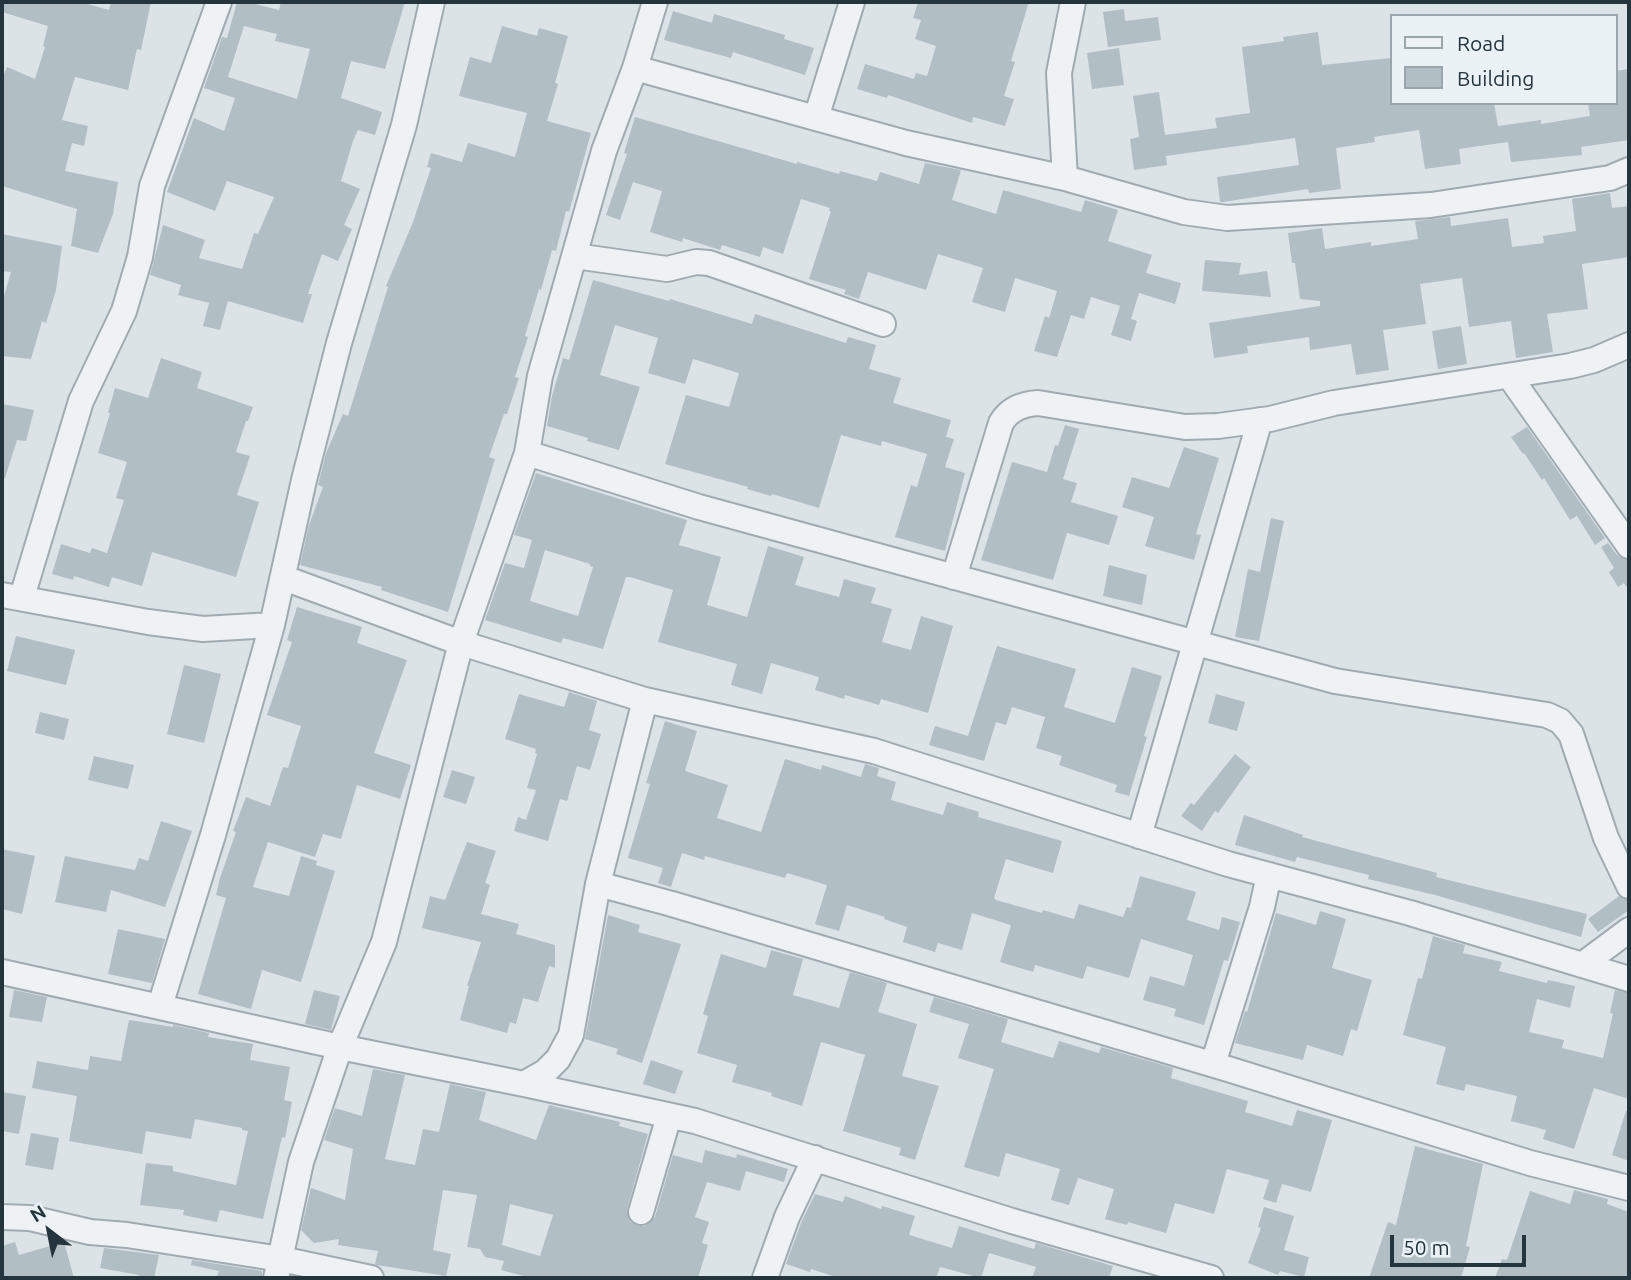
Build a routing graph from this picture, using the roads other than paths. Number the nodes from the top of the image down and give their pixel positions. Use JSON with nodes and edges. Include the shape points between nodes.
{"nodes":[{"id":1,"x":219,"y":2,"type":"edge"},
{"id":2,"x":432,"y":2,"type":"edge"},
{"id":3,"x":655,"y":2,"type":"edge"},
{"id":4,"x":852,"y":2,"type":"edge"},
{"id":5,"x":1073,"y":2,"type":"edge"},
{"id":6,"x":635,"y":68,"type":"junction"},
{"id":7,"x":816,"y":118,"type":"junction"},
{"id":8,"x":1629,"y":170,"type":"edge"},
{"id":9,"x":1065,"y":178,"type":"junction"},
{"id":10,"x":575,"y":256,"type":"junction"},
{"id":11,"x":883,"y":324,"type":"dead end"},
{"id":12,"x":1629,"y":345,"type":"edge"},
{"id":13,"x":1510,"y":377,"type":"junction"},
{"id":14,"x":1260,"y":420,"type":"junction"},
{"id":15,"x":527,"y":453,"type":"junction"},
{"id":16,"x":1629,"y":546,"type":"edge"},
{"id":17,"x":954,"y":577,"type":"junction"},
{"id":18,"x":284,"y":578,"type":"junction"},
{"id":19,"x":12,"y":596,"type":"edge"},
{"id":20,"x":272,"y":625,"type":"junction"},
{"id":21,"x":461,"y":643,"type":"junction"},
{"id":22,"x":1194,"y":644,"type":"junction"},
{"id":23,"x":645,"y":700,"type":"junction"},
{"id":24,"x":1139,"y":836,"type":"junction"},
{"id":25,"x":1269,"y":875,"type":"junction"},
{"id":26,"x":598,"y":884,"type":"junction"},
{"id":27,"x":1629,"y":886,"type":"edge"},
{"id":28,"x":1629,"y":930,"type":"edge"},
{"id":29,"x":1582,"y":965,"type":"junction"},
{"id":30,"x":2,"y":972,"type":"edge"},
{"id":31,"x":1629,"y":979,"type":"edge"},
{"id":32,"x":160,"y":1006,"type":"junction"},
{"id":33,"x":340,"y":1047,"type":"junction"},
{"id":34,"x":1213,"y":1064,"type":"junction"},
{"id":35,"x":524,"y":1084,"type":"junction"},
{"id":36,"x":669,"y":1116,"type":"junction"},
{"id":37,"x":815,"y":1158,"type":"junction"},
{"id":38,"x":1629,"y":1188,"type":"edge"},
{"id":39,"x":641,"y":1212,"type":"dead end"},
{"id":40,"x":2,"y":1217,"type":"edge"},
{"id":41,"x":279,"y":1268,"type":"edge"},
{"id":42,"x":1170,"y":1272,"type":"edge"},
{"id":43,"x":371,"y":1278,"type":"edge"},
{"id":44,"x":765,"y":1278,"type":"edge"},
{"id":45,"x":1211,"y":1278,"type":"edge"}],
"edges":[{"from":1,"to":19,"type":"street","via":[[152,186],[140,257],[124,311],[81,401]]},
{"from":2,"to":18,"type":"street","via":[[404,125],[310,455]]},
{"from":3,"to":6,"type":"street"},
{"from":4,"to":7,"type":"street"},
{"from":5,"to":9,"type":"street","via":[[1059,73]]},
{"from":6,"to":7,"type":"street"},
{"from":6,"to":10,"type":"street","via":[[604,151]]},
{"from":7,"to":9,"type":"street"},
{"from":8,"to":9,"type":"street","via":[[1610,178],[1431,205],[1227,218],[1184,212]]},
{"from":10,"to":11,"type":"street","via":[[667,269],[709,262]]},
{"from":10,"to":15,"type":"street","via":[[540,376]]},
{"from":12,"to":13,"type":"street","via":[[1594,360]]},
{"from":13,"to":14,"type":"street","via":[[1334,403]]},
{"from":13,"to":16,"type":"street"},
{"from":14,"to":17,"type":"street","via":[[1185,427],[1038,403],[1015,408],[1001,423]]},
{"from":14,"to":22,"type":"street"},
{"from":15,"to":17,"type":"street","via":[[699,507]]},
{"from":15,"to":21,"type":"street"},
{"from":17,"to":22,"type":"street"},
{"from":18,"to":20,"type":"street"},
{"from":18,"to":21,"type":"street"},
{"from":19,"to":20,"type":"street","via":[[203,629]]},
{"from":20,"to":32,"type":"street"},
{"from":21,"to":23,"type":"street"},
{"from":21,"to":33,"type":"street","via":[[384,942]]},
{"from":22,"to":24,"type":"street"},
{"from":22,"to":27,"type":"street","via":[[1335,681],[1539,713],[1560,721],[1570,734],[1606,838]]},
{"from":23,"to":24,"type":"street","via":[[874,751]]},
{"from":23,"to":26,"type":"street"},
{"from":24,"to":25,"type":"street"},
{"from":25,"to":29,"type":"street"},
{"from":25,"to":34,"type":"street"},
{"from":26,"to":34,"type":"street"},
{"from":26,"to":35,"type":"street","via":[[571,1035],[558,1059]]},
{"from":28,"to":29,"type":"street"},
{"from":29,"to":31,"type":"street"},
{"from":30,"to":32,"type":"street"},
{"from":32,"to":33,"type":"street"},
{"from":33,"to":35,"type":"street"},
{"from":33,"to":41,"type":"street","via":[[302,1162]]},
{"from":34,"to":38,"type":"street","via":[[1530,1163]]},
{"from":35,"to":36,"type":"street"},
{"from":36,"to":37,"type":"street"},
{"from":36,"to":39,"type":"street"},
{"from":37,"to":42,"type":"street"},
{"from":37,"to":44,"type":"street"},
{"from":40,"to":41,"type":"street","via":[[127,1235]]},
{"from":41,"to":43,"type":"street"},
{"from":42,"to":45,"type":"street"}]}
